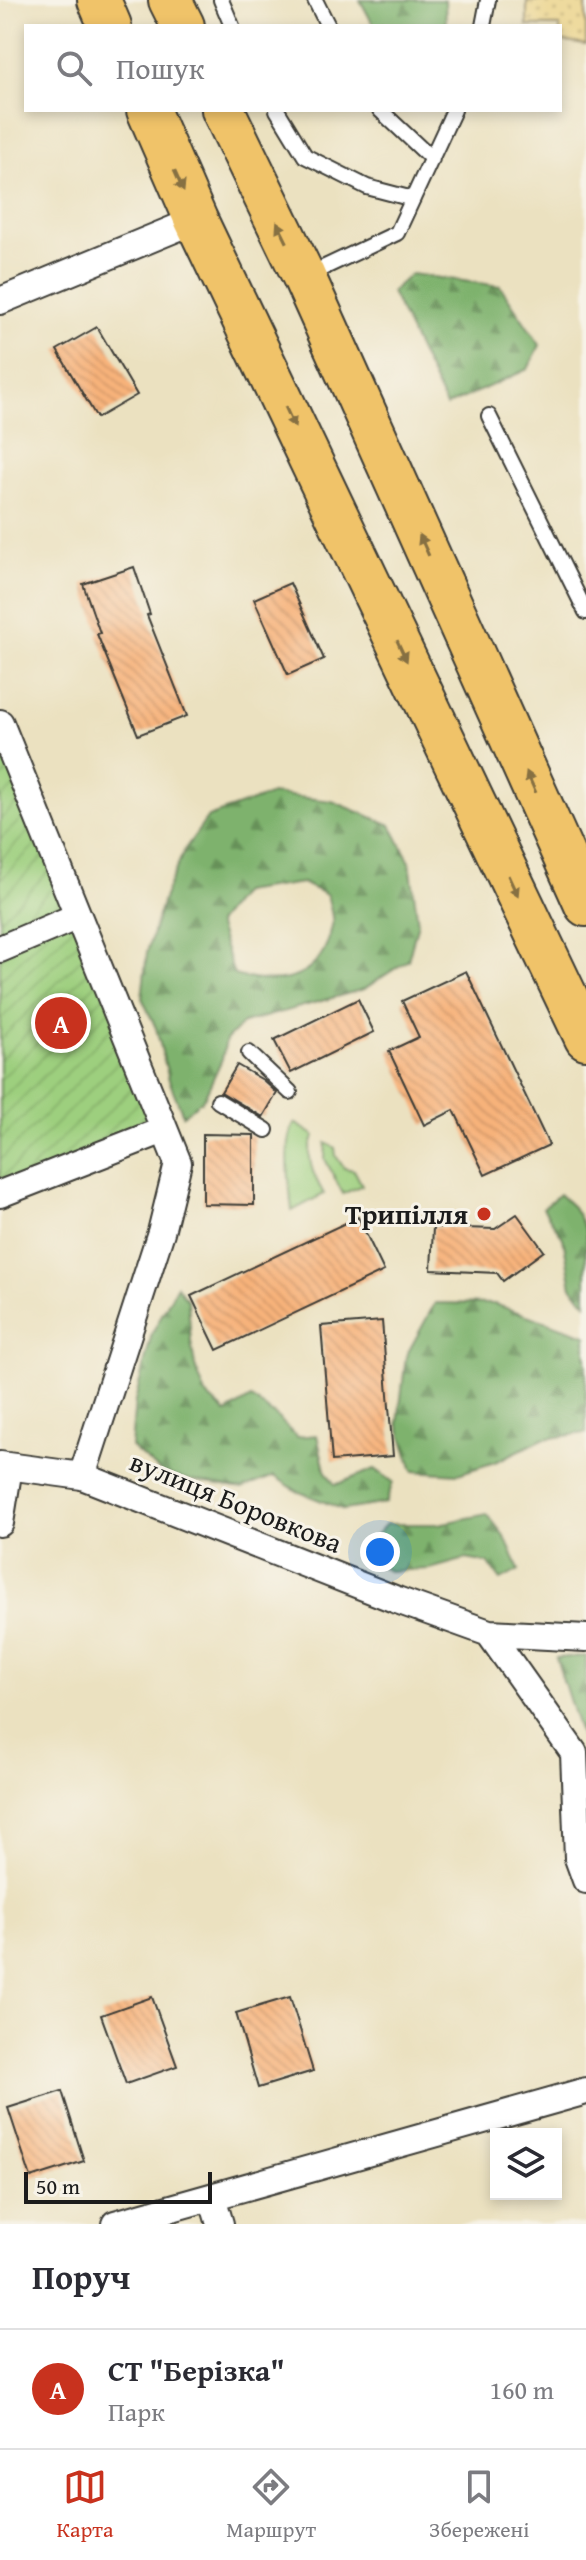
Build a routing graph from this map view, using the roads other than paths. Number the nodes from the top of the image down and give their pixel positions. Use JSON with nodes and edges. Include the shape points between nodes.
{"nodes":[{"id":1,"x":99,"y":0,"type":"edge"},
{"id":2,"x":170,"y":0,"type":"edge"},
{"id":3,"x":221,"y":0,"type":"edge"},
{"id":4,"x":315,"y":0,"type":"edge"},
{"id":5,"x":488,"y":0,"type":"edge"},
{"id":6,"x":109,"y":24,"type":"edge"},
{"id":7,"x":182,"y":24,"type":"edge"},
{"id":8,"x":231,"y":24,"type":"edge"},
{"id":9,"x":327,"y":24,"type":"edge"},
{"id":10,"x":483,"y":24,"type":"edge"},
{"id":11,"x":149,"y":112,"type":"edge"},
{"id":12,"x":224,"y":112,"type":"edge"},
{"id":13,"x":278,"y":112,"type":"edge"},
{"id":14,"x":382,"y":112,"type":"edge"},
{"id":15,"x":453,"y":112,"type":"edge"},
{"id":16,"x":432,"y":159,"type":"junction"},
{"id":17,"x":413,"y":199,"type":"junction"},
{"id":18,"x":196,"y":220,"type":"junction"},
{"id":19,"x":304,"y":277,"type":"junction"},
{"id":20,"x":0,"y":301,"type":"edge"},
{"id":21,"x":489,"y":416,"type":"dead end"},
{"id":22,"x":586,"y":612,"type":"edge"},
{"id":23,"x":0,"y":723,"type":"edge"},
{"id":24,"x":586,"y":905,"type":"edge"},
{"id":25,"x":78,"y":916,"type":"junction"},
{"id":26,"x":0,"y":949,"type":"edge"},
{"id":27,"x":586,"y":1038,"type":"edge"},
{"id":28,"x":249,"y":1053,"type":"dead end"},
{"id":29,"x":290,"y":1092,"type":"dead end"},
{"id":30,"x":218,"y":1101,"type":"dead end"},
{"id":31,"x":164,"y":1130,"type":"junction"},
{"id":32,"x":266,"y":1130,"type":"dead end"},
{"id":33,"x":0,"y":1194,"type":"edge"},
{"id":34,"x":4,"y":1466,"type":"edge"},
{"id":35,"x":82,"y":1476,"type":"junction"},
{"id":36,"x":0,"y":1523,"type":"edge"},
{"id":37,"x":489,"y":1633,"type":"junction"},
{"id":38,"x":586,"y":1638,"type":"edge"},
{"id":39,"x":586,"y":1880,"type":"edge"},
{"id":40,"x":586,"y":2091,"type":"edge"},
{"id":41,"x":212,"y":2197,"type":"junction"},
{"id":42,"x":115,"y":2224,"type":"edge"},
{"id":43,"x":220,"y":2224,"type":"edge"}],
"edges":[{"from":1,"to":6,"type":"main road"},
{"from":2,"to":7,"type":"main road"},
{"from":3,"to":8,"type":"lane"},
{"from":4,"to":9,"type":"lane"},
{"from":5,"to":10,"type":"lane"},
{"from":11,"to":18,"type":"main road","one_way":true},
{"from":19,"to":12,"type":"main road","one_way":true},
{"from":13,"to":17,"type":"lane","via":[[305,156],[367,187]]},
{"from":14,"to":16,"type":"lane"},
{"from":15,"to":16,"type":"lane"},
{"from":16,"to":17,"type":"lane"},
{"from":17,"to":19,"type":"lane","via":[[397,233]]},
{"from":18,"to":20,"type":"street"},
{"from":18,"to":27,"type":"main road","one_way":true},
{"from":24,"to":19,"type":"main road","one_way":true},
{"from":21,"to":22,"type":"lane"},
{"from":23,"to":25,"type":"street"},
{"from":25,"to":26,"type":"street"},
{"from":25,"to":31,"type":"street"},
{"from":28,"to":29,"type":"lane"},
{"from":30,"to":32,"type":"lane"},
{"from":31,"to":33,"type":"street"},
{"from":31,"to":35,"type":"street","via":[[178,1163]]},
{"from":34,"to":35,"type":"street","name":"вулиця Боровкова"},
{"from":34,"to":36,"type":"street"},
{"from":35,"to":37,"type":"street","name":"вулиця Боровкова"},
{"from":37,"to":38,"type":"street","name":"вулиця Боровкова"},
{"from":37,"to":39,"type":"street","via":[[574,1753],[578,1858]]},
{"from":40,"to":41,"type":"street"},
{"from":41,"to":42,"type":"street"},
{"from":41,"to":43,"type":"street"}]}
